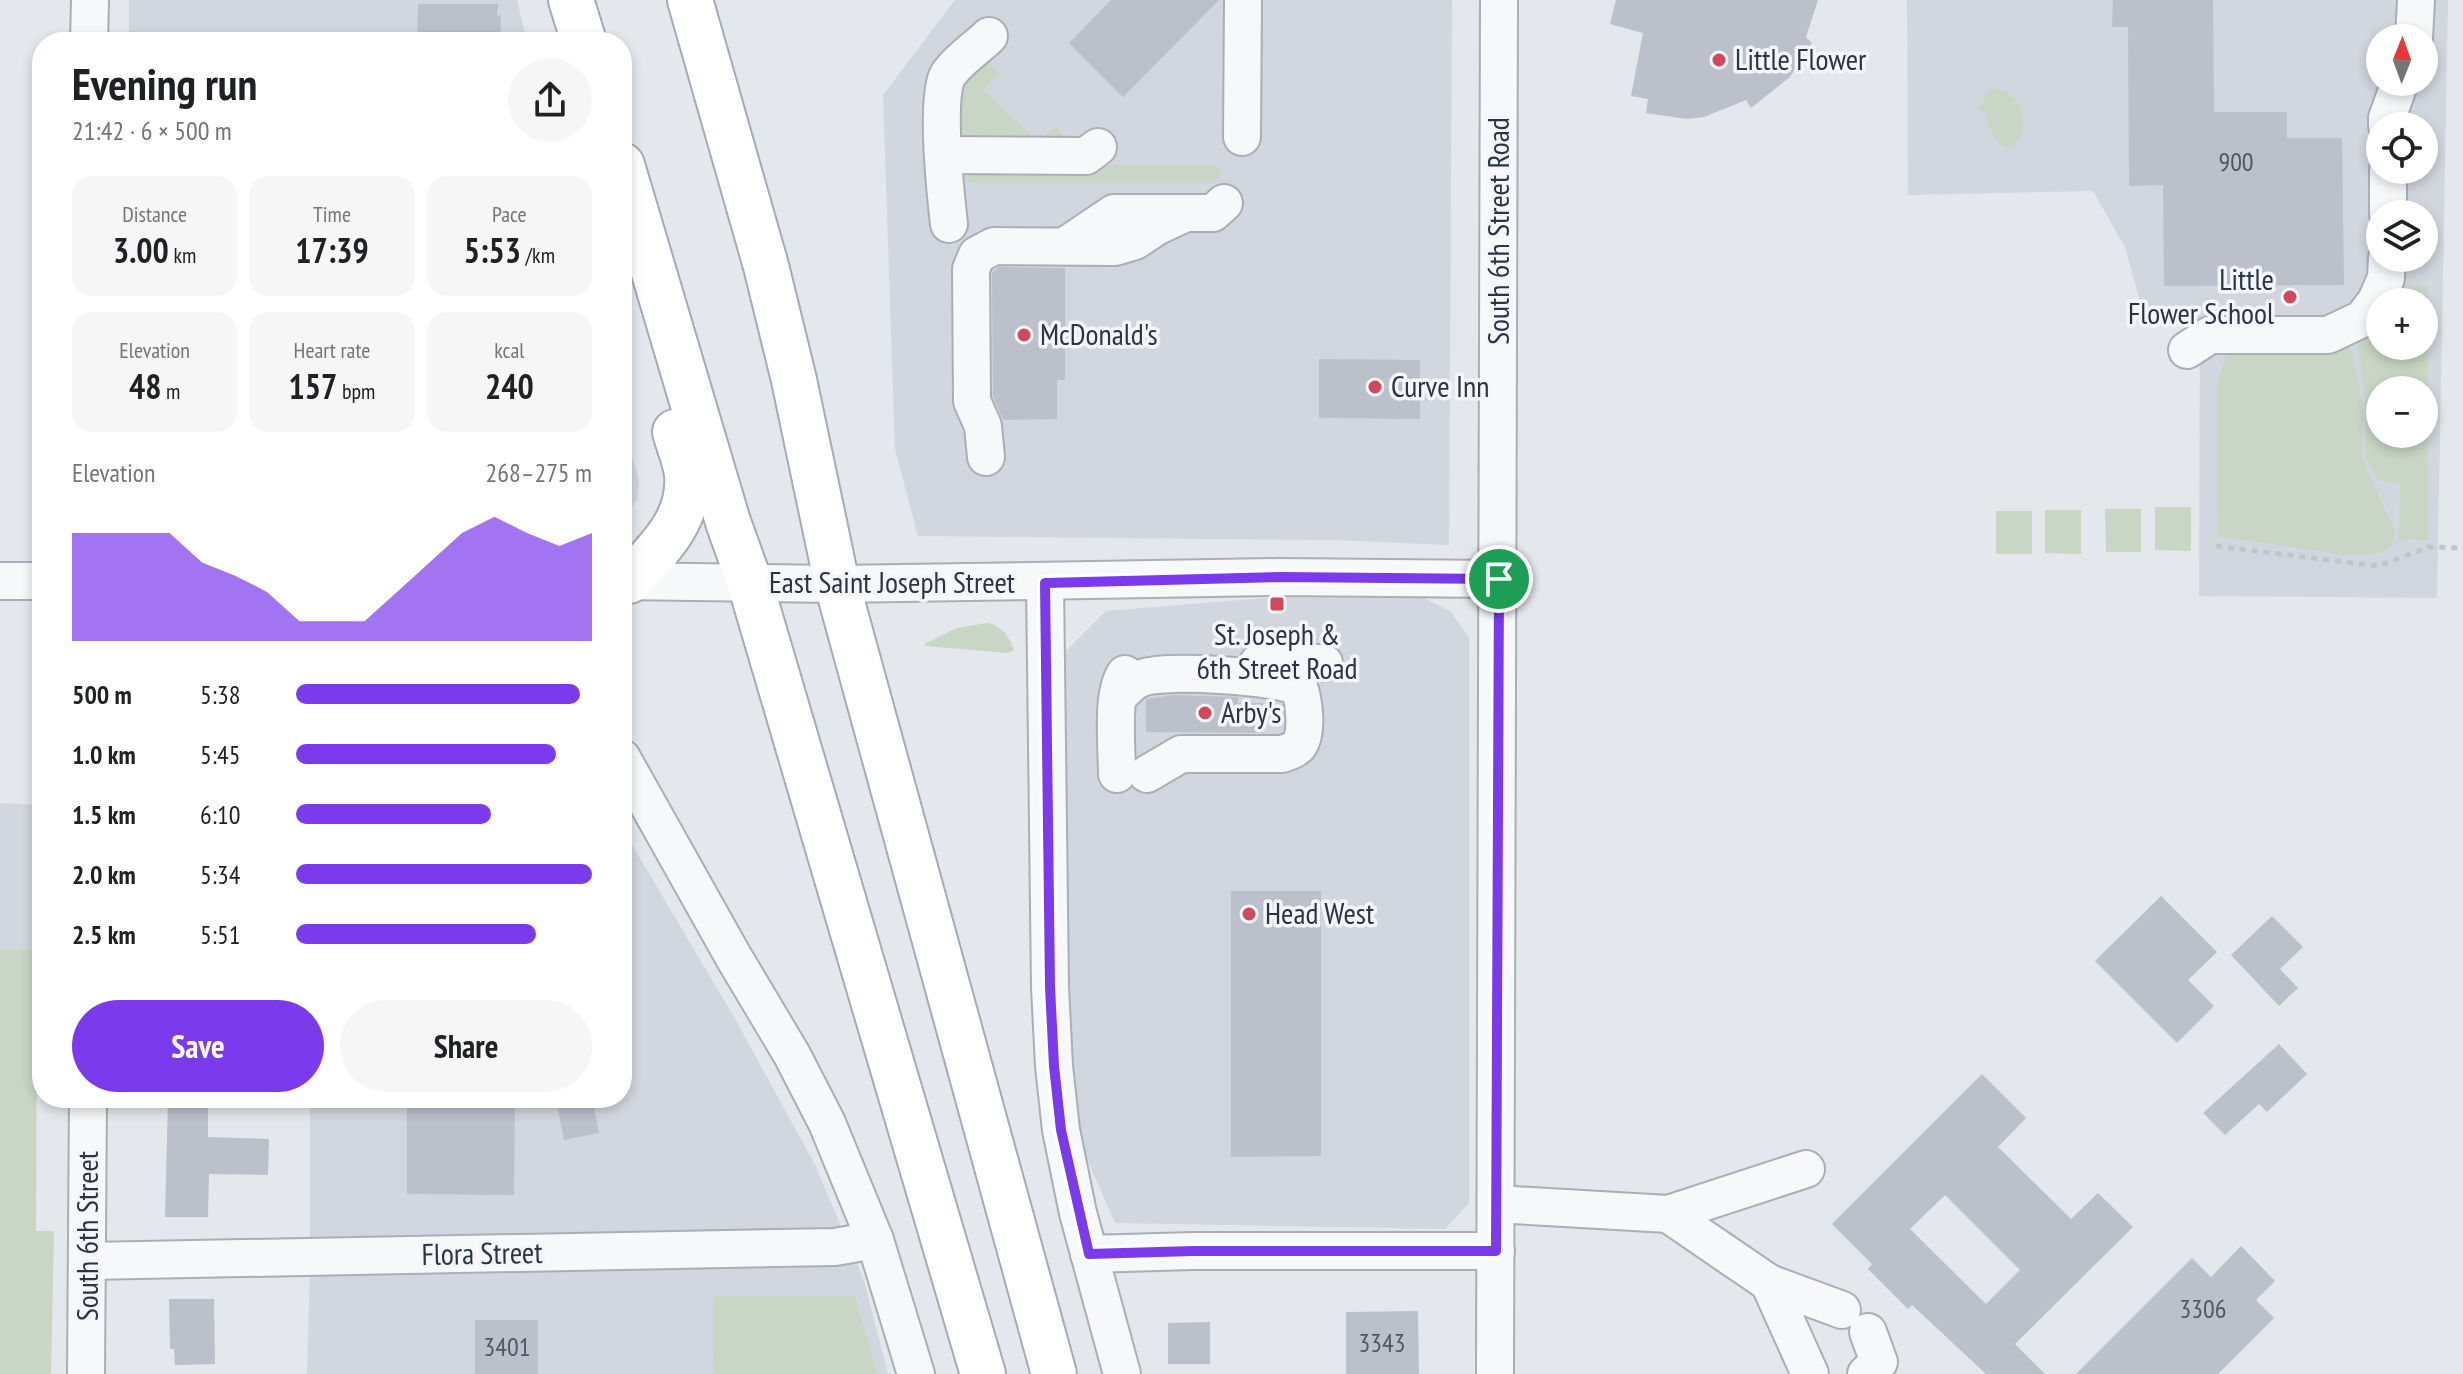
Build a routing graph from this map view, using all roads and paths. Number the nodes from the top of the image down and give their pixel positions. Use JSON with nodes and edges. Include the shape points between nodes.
{"nodes":[{"id":1,"x":90,"y":0,"type":"edge"},
{"id":2,"x":571,"y":0,"type":"edge"},
{"id":3,"x":690,"y":0,"type":"edge"},
{"id":4,"x":720,"y":0,"type":"edge"},
{"id":5,"x":1243,"y":0,"type":"edge"},
{"id":6,"x":1499,"y":0,"type":"edge"},
{"id":7,"x":2416,"y":0,"type":"edge"},
{"id":8,"x":2415,"y":24,"type":"edge"},
{"id":9,"x":89,"y":32,"type":"edge"},
{"id":10,"x":581,"y":32,"type":"edge"},
{"id":11,"x":989,"y":36,"type":"dead end"},
{"id":12,"x":1242,"y":137,"type":"dead end"},
{"id":13,"x":1098,"y":147,"type":"dead end"},
{"id":14,"x":944,"y":155,"type":"junction"},
{"id":15,"x":632,"y":199,"type":"edge"},
{"id":16,"x":1224,"y":203,"type":"dead end"},
{"id":17,"x":949,"y":224,"type":"dead end"},
{"id":18,"x":2386,"y":272,"type":"edge"},
{"id":19,"x":632,"y":287,"type":"edge"},
{"id":20,"x":2187,"y":350,"type":"dead end"},
{"id":21,"x":794,"y":380,"type":"junction"},
{"id":22,"x":986,"y":457,"type":"dead end"},
{"id":23,"x":2216,"y":546,"type":"dead end"},
{"id":24,"x":2463,"y":548,"type":"edge"},
{"id":25,"x":632,"y":575,"type":"edge"},
{"id":26,"x":1499,"y":579,"type":"junction"},
{"id":27,"x":0,"y":581,"type":"edge"},
{"id":28,"x":32,"y":581,"type":"edge"},
{"id":29,"x":632,"y":581,"type":"edge"},
{"id":30,"x":750,"y":583,"type":"junction"},
{"id":31,"x":1045,"y":583,"type":"junction"},
{"id":32,"x":837,"y":584,"type":"junction"},
{"id":33,"x":1324,"y":663,"type":"dead end"},
{"id":34,"x":1118,"y":697,"type":"junction"},
{"id":35,"x":632,"y":776,"type":"edge"},
{"id":36,"x":88,"y":1108,"type":"edge"},
{"id":37,"x":1806,"y":1169,"type":"dead end"},
{"id":38,"x":1496,"y":1204,"type":"junction"},
{"id":39,"x":1668,"y":1214,"type":"junction"},
{"id":40,"x":875,"y":1240,"type":"junction"},
{"id":41,"x":1496,"y":1251,"type":"junction"},
{"id":42,"x":1089,"y":1254,"type":"junction"},
{"id":43,"x":88,"y":1261,"type":"junction"},
{"id":44,"x":1769,"y":1283,"type":"junction"},
{"id":45,"x":86,"y":1374,"type":"edge"},
{"id":46,"x":916,"y":1374,"type":"edge"},
{"id":47,"x":983,"y":1374,"type":"edge"},
{"id":48,"x":1054,"y":1374,"type":"edge"},
{"id":49,"x":1122,"y":1374,"type":"edge"},
{"id":50,"x":1495,"y":1374,"type":"edge"},
{"id":51,"x":1810,"y":1374,"type":"edge"},
{"id":52,"x":1866,"y":1374,"type":"edge"}],
"edges":[{"from":1,"to":9,"type":"street"},
{"from":2,"to":10,"type":"main road"},
{"from":3,"to":21,"type":"main road"},
{"from":4,"to":21,"type":"main road","via":[[786,237]]},
{"from":5,"to":12,"type":"street"},
{"from":6,"to":26,"type":"street","name":"South 6th Street Road"},
{"from":7,"to":8,"type":"street"},
{"from":11,"to":14,"type":"street","via":[[947,76]]},
{"from":13,"to":14,"type":"street","via":[[1086,156]]},
{"from":14,"to":17,"type":"street"},
{"from":15,"to":30,"type":"main road"},
{"from":16,"to":22,"type":"street","via":[[1213,213],[1186,213],[1115,247],[994,246],[977,255],[971,269],[972,401],[983,426]]},
{"from":18,"to":20,"type":"street","via":[[2376,301],[2362,319],[2328,335],[2210,335]]},
{"from":19,"to":25,"type":"main road","via":[[687,471],[682,516]]},
{"from":21,"to":32,"type":"main road"},
{"from":23,"to":24,"type":"path","via":[[2378,566],[2429,547]]},
{"from":26,"to":31,"type":"street","name":"East Saint Joseph Street"},
{"from":26,"to":38,"type":"street","name":"South 6th Street Road"},
{"from":27,"to":28,"type":"street"},
{"from":29,"to":30,"type":"street","name":"East Saint Joseph Street"},
{"from":30,"to":32,"type":"street","name":"East Saint Joseph Street"},
{"from":30,"to":47,"type":"main road"},
{"from":31,"to":32,"type":"street","name":"East Saint Joseph Street"},
{"from":31,"to":42,"type":"street","via":[[1054,1066],[1061,1130]]},
{"from":32,"to":48,"type":"main road"},
{"from":33,"to":34,"type":"street","via":[[1148,663],[1127,672],[1119,682]]},
{"from":34,"to":34,"type":"street","via":[[1146,676],[1286,681],[1299,687],[1303,696],[1303,734],[1294,750],[1282,754],[1181,754],[1132,774]]},
{"from":35,"to":40,"type":"street","via":[[792,1055],[827,1123]]},
{"from":36,"to":43,"type":"street","name":"South 6th Street"},
{"from":37,"to":39,"type":"street"},
{"from":38,"to":39,"type":"street"},
{"from":38,"to":41,"type":"street","name":"South 6th Street Road"},
{"from":39,"to":44,"type":"street"},
{"from":40,"to":43,"type":"street","name":"Flora Street","via":[[835,1247]]},
{"from":40,"to":46,"type":"street"},
{"from":41,"to":42,"type":"street"},
{"from":41,"to":50,"type":"street","name":"South 6th Street Road"},
{"from":42,"to":49,"type":"street"},
{"from":43,"to":45,"type":"street","name":"South 6th Street"},
{"from":44,"to":51,"type":"street"},
{"from":44,"to":52,"type":"street","via":[[1855,1321],[1879,1362]]}]}
